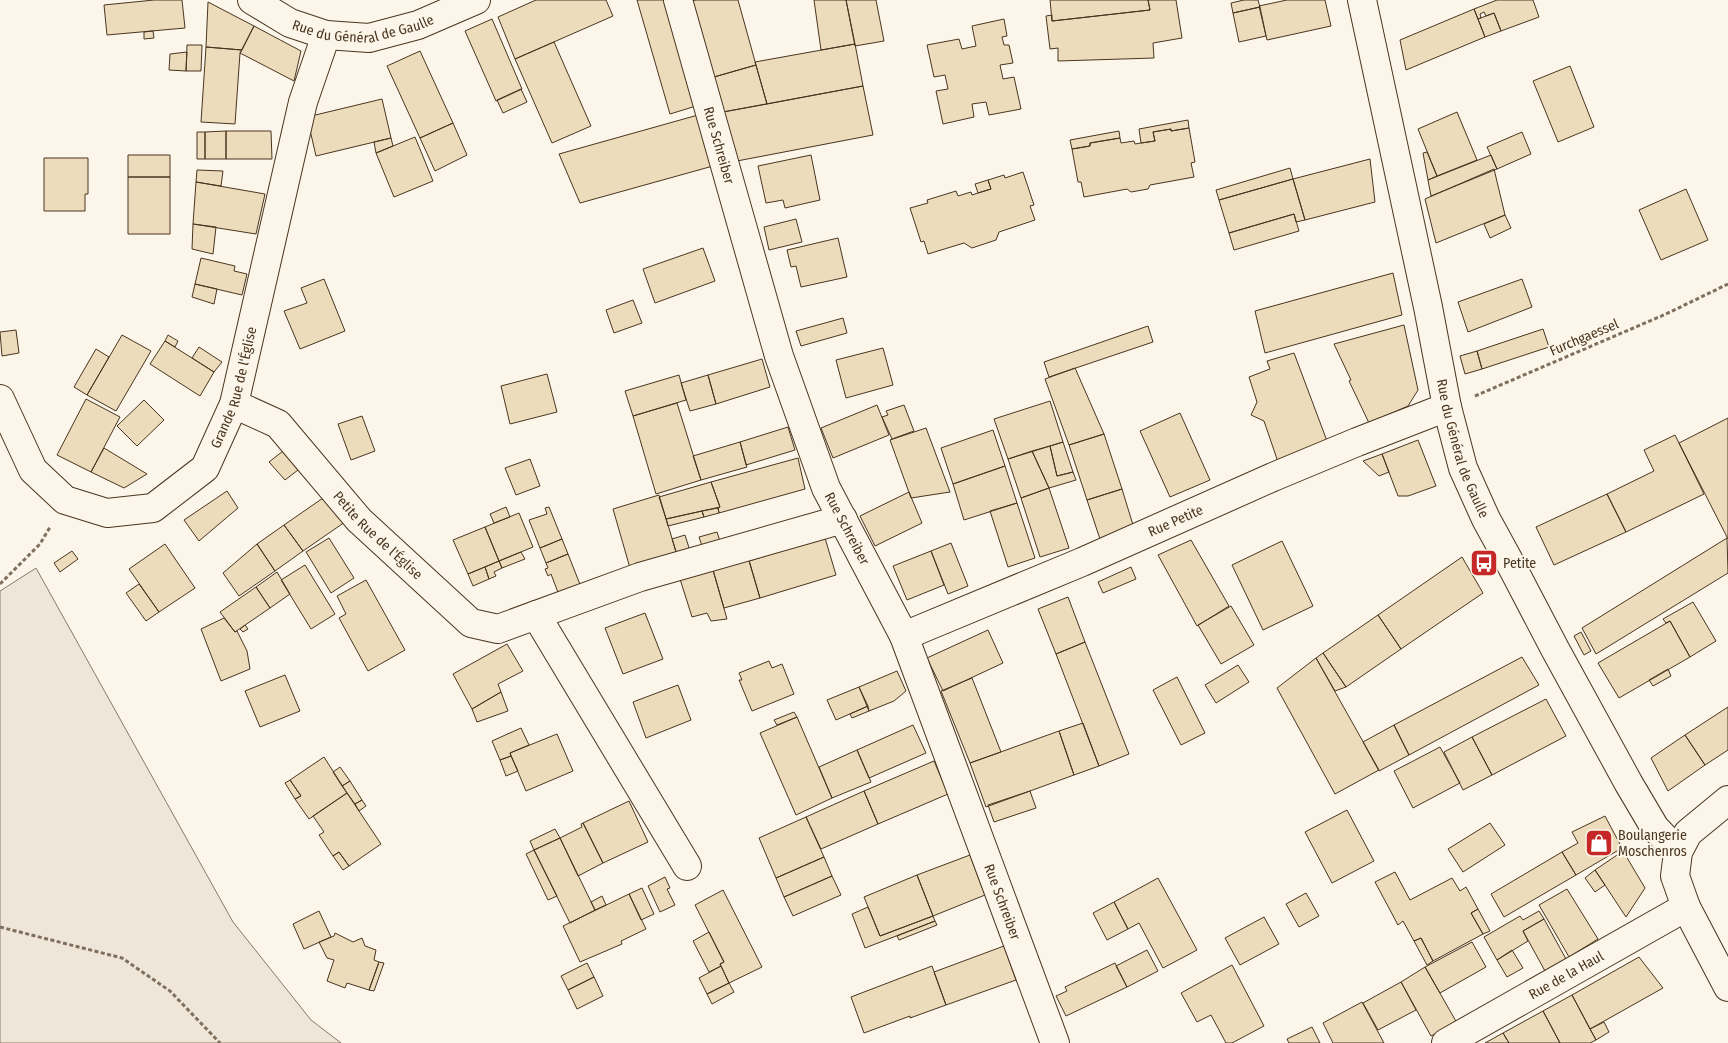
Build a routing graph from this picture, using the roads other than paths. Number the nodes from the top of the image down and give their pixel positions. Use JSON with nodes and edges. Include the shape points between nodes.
{"nodes":[{"id":1,"x":252,"y":0,"type":"edge"},
{"id":2,"x":476,"y":0,"type":"edge"},
{"id":3,"x":678,"y":0,"type":"edge"},
{"id":4,"x":1362,"y":0,"type":"edge"},
{"id":5,"x":326,"y":35,"type":"junction"},
{"id":6,"x":0,"y":398,"type":"edge"},
{"id":7,"x":234,"y":404,"type":"junction"},
{"id":8,"x":1447,"y":407,"type":"junction"},
{"id":9,"x":843,"y":519,"type":"junction"},
{"id":10,"x":536,"y":615,"type":"junction"},
{"id":11,"x":904,"y":636,"type":"junction"},
{"id":12,"x":1728,"y":800,"type":"edge"},
{"id":13,"x":1678,"y":852,"type":"junction"},
{"id":14,"x":687,"y":866,"type":"dead end"},
{"id":15,"x":1686,"y":907,"type":"junction"},
{"id":16,"x":1728,"y":987,"type":"edge"},
{"id":17,"x":1055,"y":1043,"type":"edge"},
{"id":18,"x":1446,"y":1043,"type":"edge"}],
"edges":[{"from":1,"to":5,"type":"street","name":"Rue du Général de Gaulle","via":[[290,23]]},
{"from":2,"to":5,"type":"street","name":"Rue du Général de Gaulle","via":[[418,25],[369,38]]},
{"from":3,"to":9,"type":"street","name":"Rue Schreiber","via":[[780,356],[826,488]]},
{"from":4,"to":8,"type":"street","name":"Rue du Général de Gaulle"},
{"from":5,"to":7,"type":"street","name":"Grande Rue de l'Église","via":[[303,102]]},
{"from":6,"to":7,"type":"street","name":"Grande Rue de l'Église","via":[[33,470],[65,500],[108,513],[153,508],[205,468]]},
{"from":7,"to":10,"type":"street","name":"Petite Rue de l'Église","via":[[278,424],[359,520],[471,623],[498,629]]},
{"from":8,"to":11,"type":"street","name":"Rue Petite","via":[[1273,477]]},
{"from":8,"to":13,"type":"street","name":"Rue du Général de Gaulle","via":[[1464,468],[1486,519],[1654,828]]},
{"from":9,"to":10,"type":"street","name":"Petite Rue de l'Église","via":[[640,577]]},
{"from":9,"to":11,"type":"street","name":"Rue Schreiber"},
{"from":10,"to":14,"type":"street"},
{"from":11,"to":17,"type":"street","name":"Rue Schreiber"},
{"from":12,"to":13,"type":"street","via":[[1688,834]]},
{"from":13,"to":15,"type":"street","via":[[1675,876]]},
{"from":15,"to":16,"type":"street"},
{"from":15,"to":18,"type":"street","name":"Rue de la Haul"}]}
